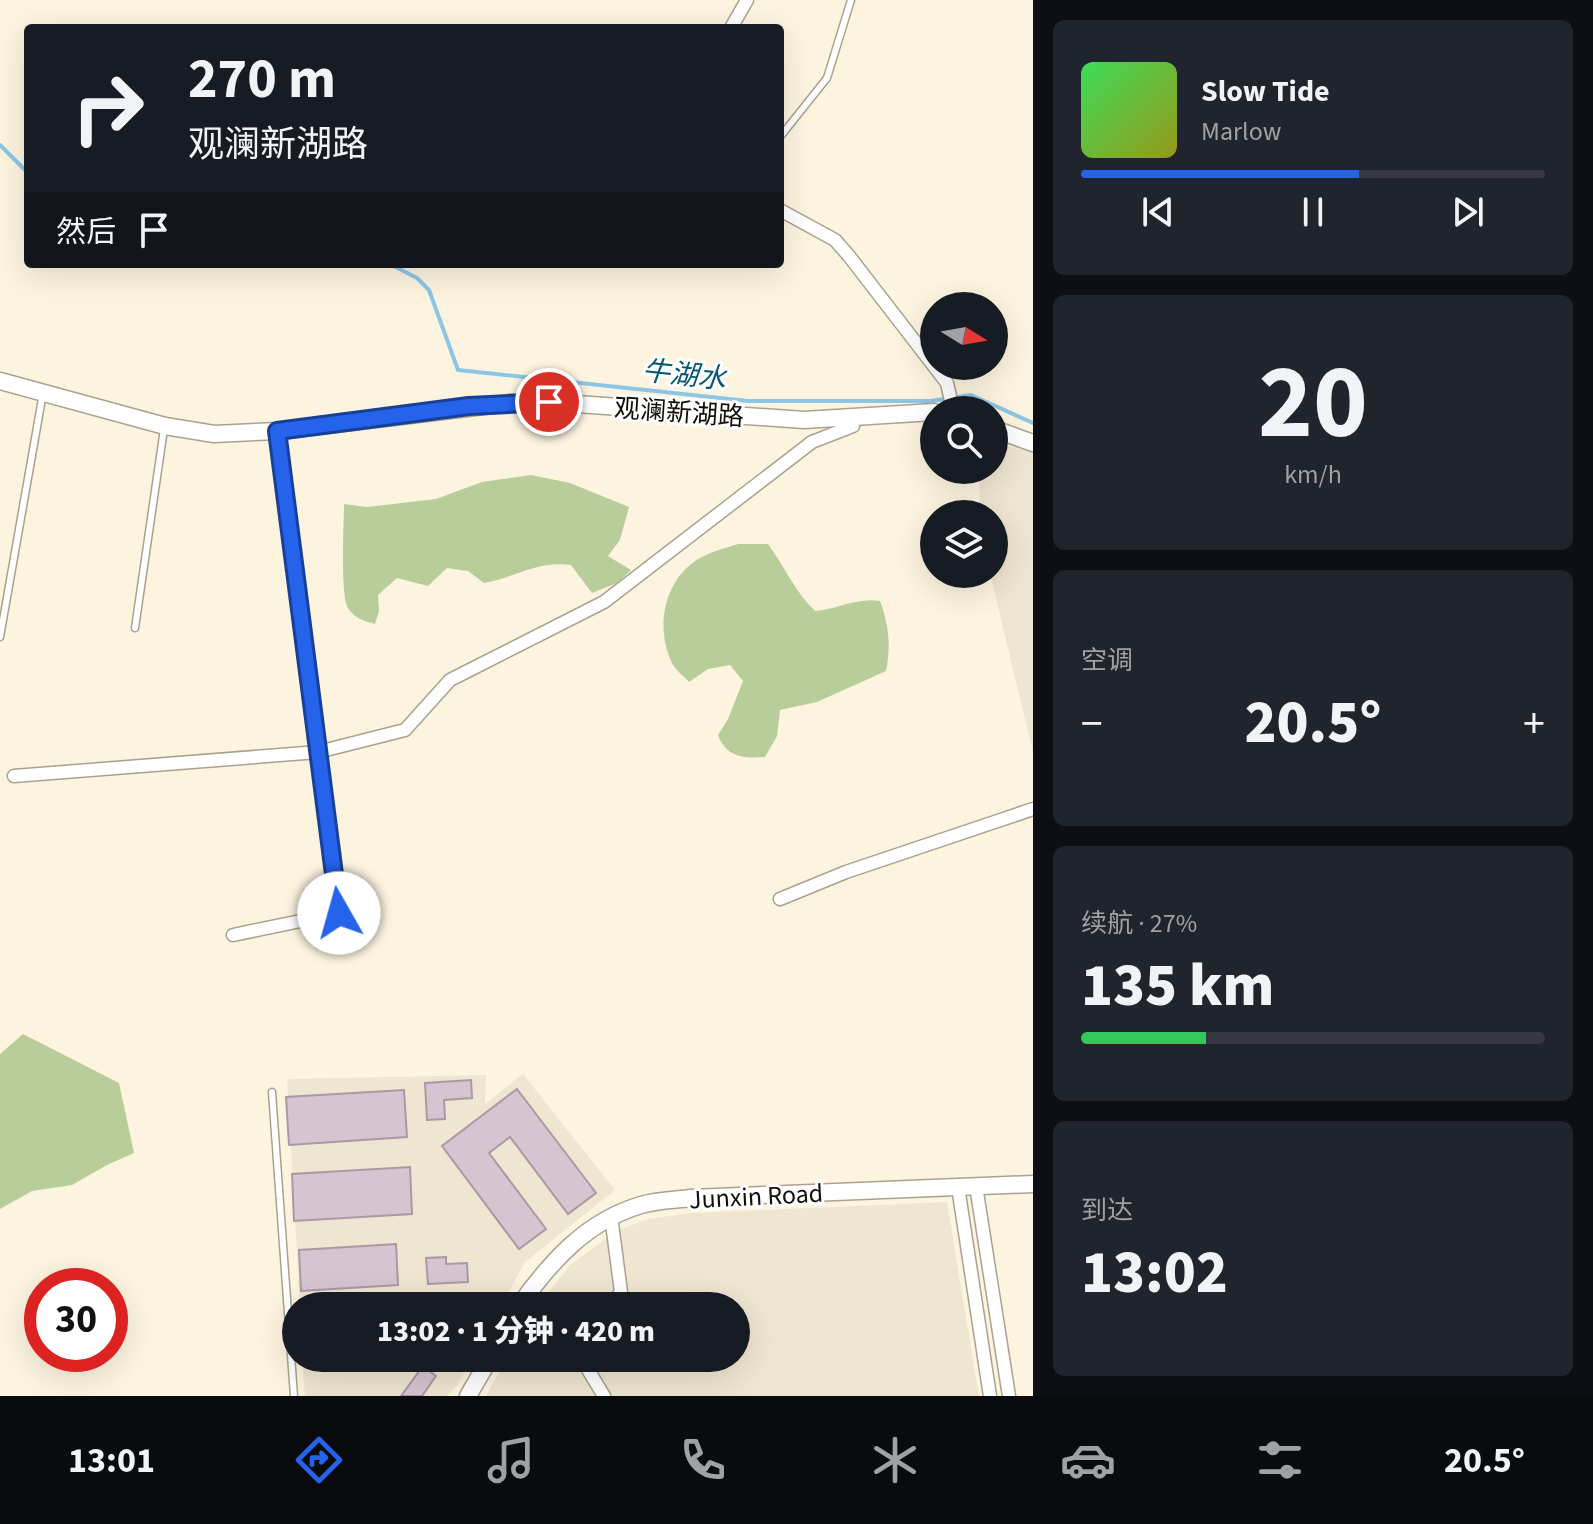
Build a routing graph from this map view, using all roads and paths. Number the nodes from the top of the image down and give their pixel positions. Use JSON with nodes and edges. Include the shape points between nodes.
{"nodes":[{"id":1,"x":747,"y":0,"type":"edge"},
{"id":2,"x":851,"y":0,"type":"edge"},
{"id":3,"x":733,"y":24,"type":"edge"},
{"id":4,"x":784,"y":132,"type":"edge"},
{"id":5,"x":784,"y":212,"type":"edge"},
{"id":6,"x":0,"y":381,"type":"edge"},
{"id":7,"x":43,"y":393,"type":"junction"},
{"id":8,"x":950,"y":396,"type":"edge"},
{"id":9,"x":920,"y":413,"type":"edge"},
{"id":10,"x":165,"y":426,"type":"junction"},
{"id":11,"x":853,"y":426,"type":"dead end"},
{"id":12,"x":277,"y":431,"type":"junction"},
{"id":13,"x":1008,"y":434,"type":"edge"},
{"id":14,"x":1033,"y":443,"type":"edge"},
{"id":15,"x":135,"y":628,"type":"dead end"},
{"id":16,"x":0,"y":637,"type":"edge"},
{"id":17,"x":318,"y":752,"type":"junction"},
{"id":18,"x":14,"y":776,"type":"dead end"},
{"id":19,"x":1033,"y":809,"type":"edge"},
{"id":20,"x":780,"y":899,"type":"dead end"},
{"id":21,"x":233,"y":935,"type":"dead end"},
{"id":22,"x":272,"y":1092,"type":"dead end"},
{"id":23,"x":1033,"y":1184,"type":"edge"},
{"id":24,"x":976,"y":1186,"type":"junction"},
{"id":25,"x":958,"y":1187,"type":"junction"},
{"id":26,"x":611,"y":1216,"type":"junction"},
{"id":27,"x":530,"y":1292,"type":"edge"},
{"id":28,"x":621,"y":1292,"type":"edge"},
{"id":29,"x":482,"y":1372,"type":"edge"},
{"id":30,"x":589,"y":1372,"type":"edge"},
{"id":31,"x":294,"y":1396,"type":"edge"},
{"id":32,"x":468,"y":1396,"type":"edge"},
{"id":33,"x":604,"y":1396,"type":"edge"},
{"id":34,"x":990,"y":1396,"type":"edge"},
{"id":35,"x":1009,"y":1396,"type":"edge"}],
"edges":[{"from":1,"to":3,"type":"street"},
{"from":2,"to":4,"type":"lane","via":[[827,78]]},
{"from":5,"to":8,"type":"street","via":[[835,240],[947,383]]},
{"from":6,"to":7,"type":"street","name":"观澜新湖路"},
{"from":7,"to":10,"type":"street","name":"观澜新湖路"},
{"from":7,"to":16,"type":"lane"},
{"from":9,"to":12,"type":"street","name":"观澜新湖路","via":[[804,420],[549,402],[469,406]]},
{"from":10,"to":12,"type":"street","name":"观澜新湖路","via":[[214,434]]},
{"from":10,"to":15,"type":"lane"},
{"from":11,"to":17,"type":"street","via":[[812,442],[604,602],[450,680],[405,730]]},
{"from":12,"to":17,"type":"street"},
{"from":13,"to":14,"type":"street"},
{"from":17,"to":18,"type":"street"},
{"from":17,"to":21,"type":"street","via":[[339,913]]},
{"from":19,"to":20,"type":"street"},
{"from":22,"to":31,"type":"lane"},
{"from":23,"to":24,"type":"street","name":"Junxin Road"},
{"from":24,"to":25,"type":"street","name":"Junxin Road"},
{"from":24,"to":35,"type":"street"},
{"from":25,"to":26,"type":"street","name":"Junxin Road","via":[[691,1198],[644,1203]]},
{"from":25,"to":34,"type":"street"},
{"from":26,"to":27,"type":"street","name":"Junxin Road","via":[[560,1254]]},
{"from":26,"to":28,"type":"street"},
{"from":29,"to":32,"type":"street"},
{"from":30,"to":33,"type":"street"}]}
